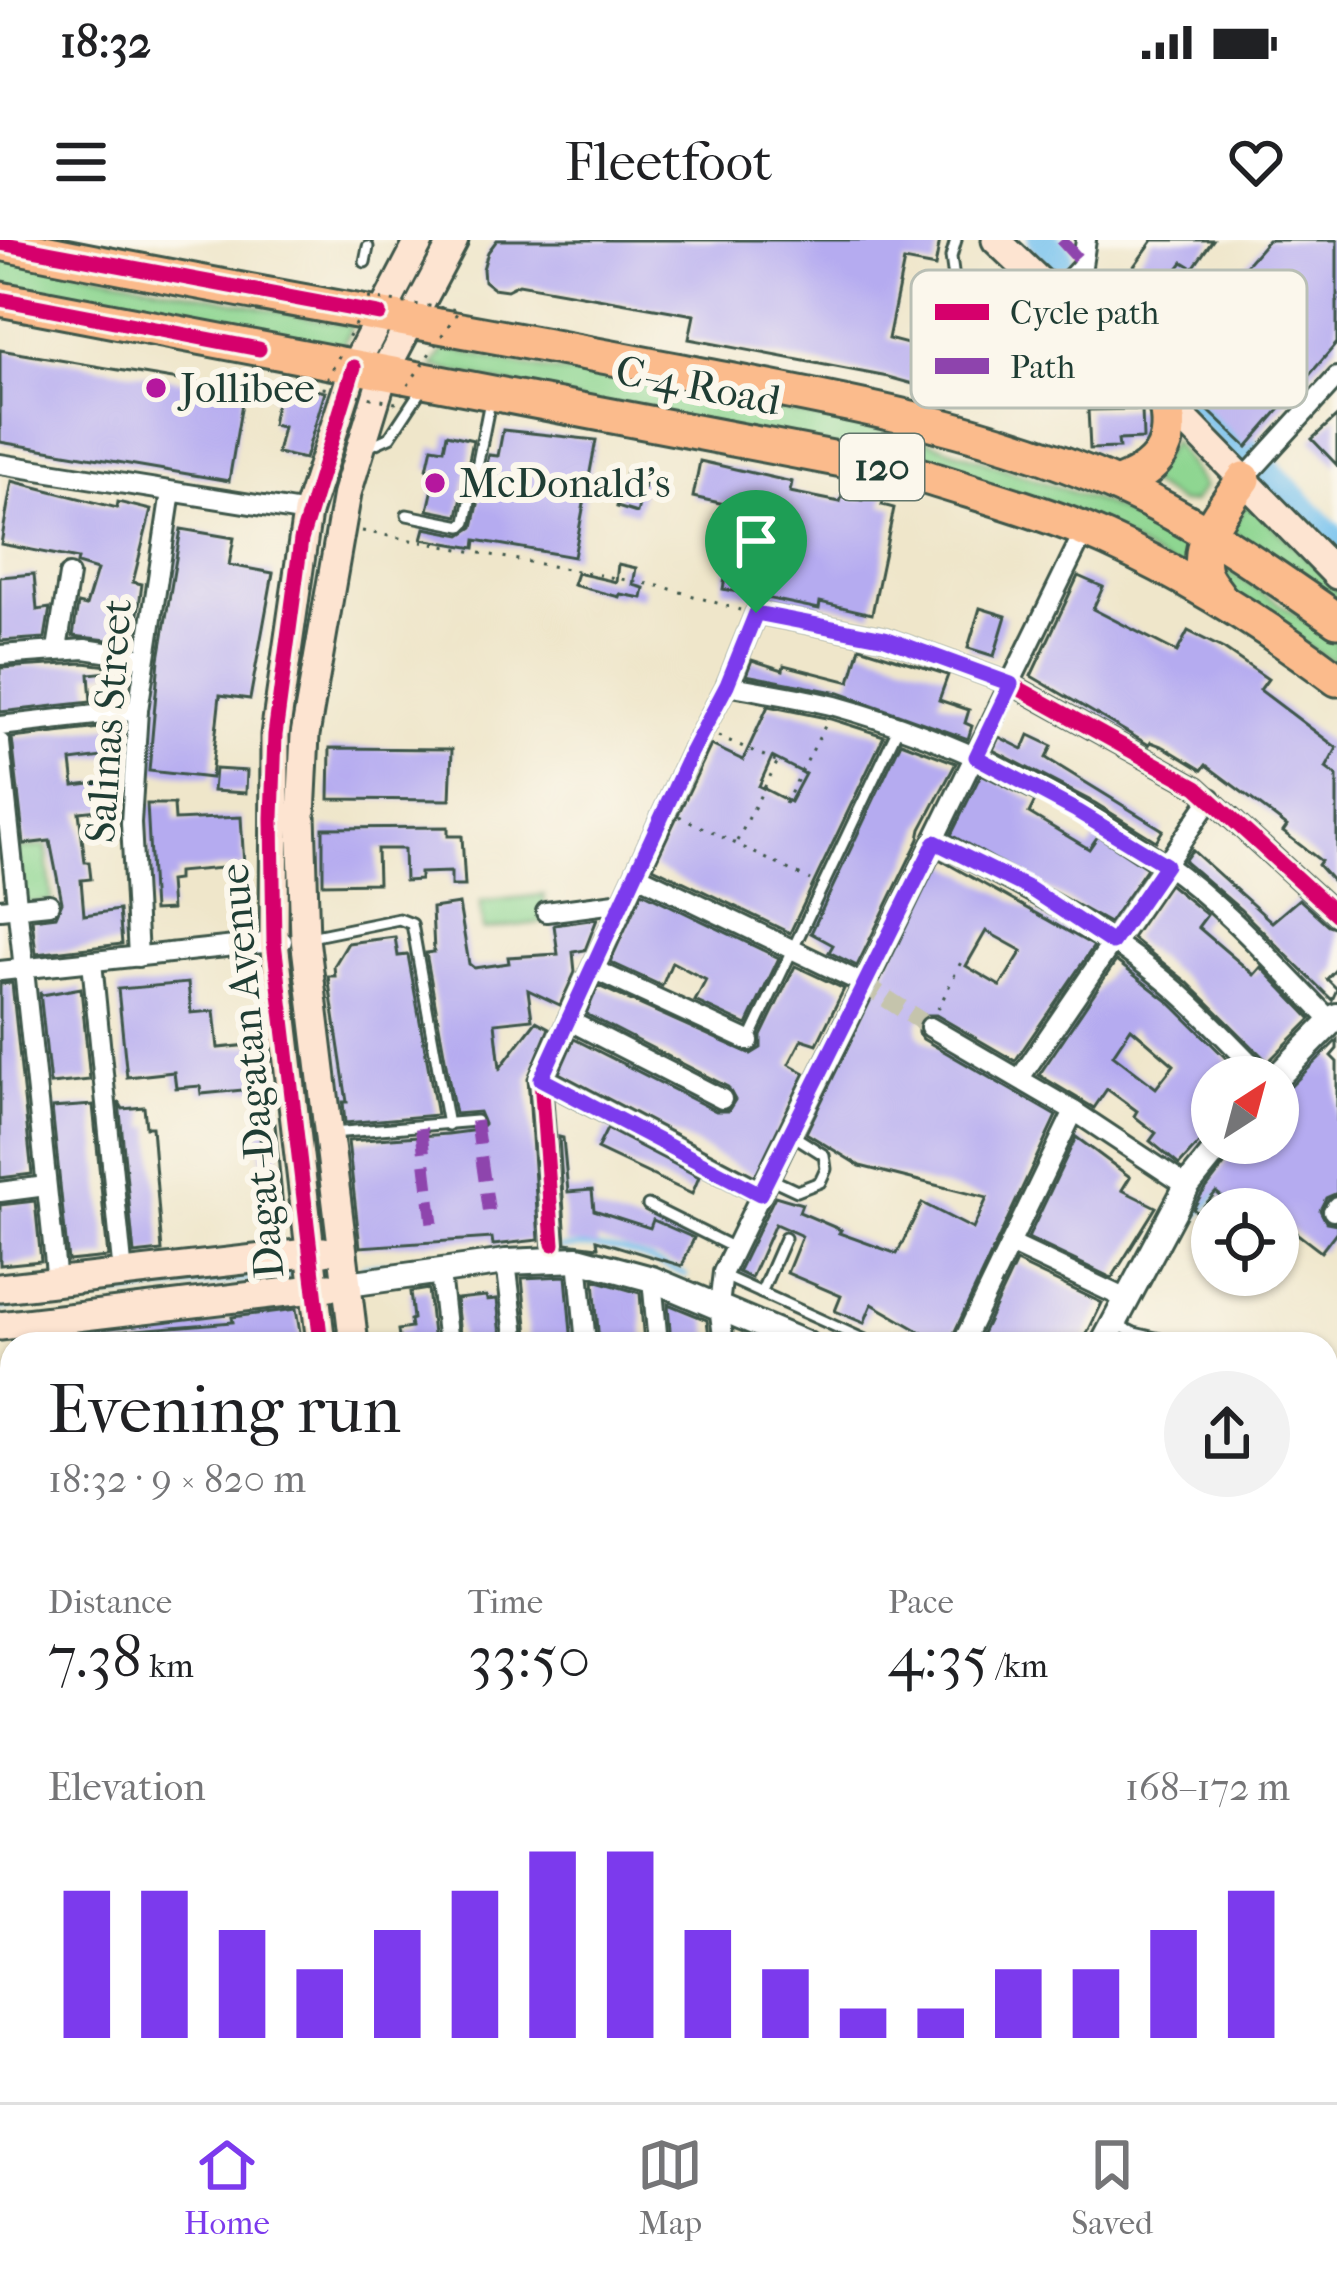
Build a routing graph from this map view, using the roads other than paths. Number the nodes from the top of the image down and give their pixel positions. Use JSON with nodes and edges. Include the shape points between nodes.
{"nodes":[{"id":1,"x":421,"y":240,"type":"edge"},
{"id":2,"x":454,"y":240,"type":"edge"},
{"id":3,"x":956,"y":240,"type":"edge"},
{"id":4,"x":997,"y":240,"type":"edge"},
{"id":5,"x":1086,"y":240,"type":"edge"},
{"id":6,"x":15,"y":244,"type":"edge"},
{"id":7,"x":67,"y":248,"type":"edge"},
{"id":8,"x":368,"y":248,"type":"dead end"},
{"id":9,"x":365,"y":262,"type":"dead end"},
{"id":10,"x":953,"y":270,"type":"edge"},
{"id":11,"x":1028,"y":270,"type":"edge"},
{"id":12,"x":1078,"y":270,"type":"edge"},
{"id":13,"x":0,"y":299,"type":"edge"},
{"id":14,"x":386,"y":310,"type":"junction"},
{"id":15,"x":369,"y":369,"type":"junction"},
{"id":16,"x":1337,"y":377,"type":"edge"},
{"id":17,"x":426,"y":381,"type":"junction"},
{"id":18,"x":491,"y":394,"type":"junction"},
{"id":19,"x":1167,"y":408,"type":"edge"},
{"id":20,"x":1172,"y":408,"type":"edge"},
{"id":21,"x":360,"y":451,"type":"junction"},
{"id":22,"x":0,"y":464,"type":"edge"},
{"id":23,"x":1244,"y":479,"type":"junction"},
{"id":24,"x":1116,"y":484,"type":"junction"},
{"id":25,"x":171,"y":492,"type":"junction"},
{"id":26,"x":307,"y":514,"type":"junction"},
{"id":27,"x":406,"y":515,"type":"dead end"},
{"id":28,"x":1085,"y":530,"type":"junction"},
{"id":29,"x":1210,"y":533,"type":"junction"},
{"id":30,"x":1337,"y":574,"type":"edge"},
{"id":31,"x":69,"y":575,"type":"dead end"},
{"id":32,"x":1220,"y":598,"type":"junction"},
{"id":33,"x":1337,"y":620,"type":"edge"},
{"id":34,"x":58,"y":650,"type":"junction"},
{"id":35,"x":0,"y":655,"type":"edge"},
{"id":36,"x":142,"y":658,"type":"junction"},
{"id":37,"x":1337,"y":679,"type":"edge"},
{"id":38,"x":1011,"y":684,"type":"junction"},
{"id":39,"x":727,"y":685,"type":"junction"},
{"id":40,"x":137,"y":710,"type":"junction"},
{"id":41,"x":0,"y":726,"type":"edge"},
{"id":42,"x":898,"y":728,"type":"junction"},
{"id":43,"x":0,"y":743,"type":"edge"},
{"id":44,"x":976,"y":757,"type":"junction"},
{"id":45,"x":1211,"y":798,"type":"junction"},
{"id":46,"x":3,"y":799,"type":"edge"},
{"id":47,"x":935,"y":842,"type":"junction"},
{"id":48,"x":1166,"y":865,"type":"junction"},
{"id":49,"x":636,"y":874,"type":"junction"},
{"id":50,"x":623,"y":902,"type":"junction"},
{"id":51,"x":49,"y":904,"type":"dead end"},
{"id":52,"x":9,"y":908,"type":"edge"},
{"id":53,"x":546,"y":912,"type":"dead end"},
{"id":54,"x":1337,"y":915,"type":"edge"},
{"id":55,"x":305,"y":938,"type":"junction"},
{"id":56,"x":274,"y":942,"type":"junction"},
{"id":57,"x":1112,"y":943,"type":"junction"},
{"id":58,"x":794,"y":949,"type":"junction"},
{"id":59,"x":138,"y":956,"type":"junction"},
{"id":60,"x":92,"y":962,"type":"junction"},
{"id":61,"x":23,"y":969,"type":"junction"},
{"id":62,"x":593,"y":969,"type":"junction"},
{"id":63,"x":0,"y":971,"type":"edge"},
{"id":64,"x":864,"y":984,"type":"junction"},
{"id":65,"x":1334,"y":1018,"type":"edge"},
{"id":66,"x":568,"y":1020,"type":"junction"},
{"id":67,"x":930,"y":1027,"type":"tunnel mouth"},
{"id":68,"x":748,"y":1041,"type":"joint"},
{"id":69,"x":1243,"y":1056,"type":"edge"},
{"id":70,"x":1297,"y":1056,"type":"edge"},
{"id":71,"x":1020,"y":1078,"type":"junction"},
{"id":72,"x":541,"y":1079,"type":"junction"},
{"id":73,"x":722,"y":1099,"type":"dead end"},
{"id":74,"x":1074,"y":1111,"type":"junction"},
{"id":75,"x":476,"y":1120,"type":"dead end"},
{"id":76,"x":448,"y":1125,"type":"junction"},
{"id":77,"x":328,"y":1133,"type":"junction"},
{"id":78,"x":791,"y":1134,"type":"junction"},
{"id":79,"x":1204,"y":1164,"type":"edge"},
{"id":80,"x":46,"y":1186,"type":"junction"},
{"id":81,"x":765,"y":1186,"type":"junction"},
{"id":82,"x":1186,"y":1186,"type":"junction"},
{"id":83,"x":0,"y":1192,"type":"edge"},
{"id":84,"x":648,"y":1205,"type":"dead end"},
{"id":85,"x":785,"y":1238,"type":"dead end"},
{"id":86,"x":553,"y":1244,"type":"dead end"},
{"id":87,"x":1010,"y":1244,"type":"junction"},
{"id":88,"x":734,"y":1248,"type":"junction"},
{"id":89,"x":342,"y":1250,"type":"junction"},
{"id":90,"x":310,"y":1252,"type":"junction"},
{"id":91,"x":578,"y":1259,"type":"junction"},
{"id":92,"x":506,"y":1262,"type":"junction"},
{"id":93,"x":440,"y":1273,"type":"junction"},
{"id":94,"x":123,"y":1275,"type":"junction"},
{"id":95,"x":722,"y":1275,"type":"junction"},
{"id":96,"x":652,"y":1279,"type":"junction"},
{"id":97,"x":57,"y":1282,"type":"junction"},
{"id":98,"x":348,"y":1284,"type":"junction"},
{"id":99,"x":0,"y":1288,"type":"edge"},
{"id":100,"x":315,"y":1289,"type":"junction"},
{"id":101,"x":761,"y":1293,"type":"junction"},
{"id":102,"x":719,"y":1306,"type":"junction"},
{"id":103,"x":1114,"y":1322,"type":"edge"},
{"id":104,"x":0,"y":1326,"type":"edge"},
{"id":105,"x":62,"y":1331,"type":"edge"},
{"id":106,"x":320,"y":1332,"type":"edge"},
{"id":107,"x":353,"y":1332,"type":"edge"},
{"id":108,"x":447,"y":1332,"type":"edge"},
{"id":109,"x":515,"y":1332,"type":"edge"},
{"id":110,"x":585,"y":1332,"type":"edge"},
{"id":111,"x":657,"y":1332,"type":"edge"},
{"id":112,"x":722,"y":1332,"type":"edge"},
{"id":113,"x":779,"y":1332,"type":"edge"},
{"id":114,"x":847,"y":1332,"type":"edge"},
{"id":115,"x":968,"y":1332,"type":"edge"}],
"edges":[{"from":1,"to":14,"type":"main road","name":"Dagat-Dagatan Avenue"},
{"from":2,"to":14,"type":"main road","name":"Dagat-Dagatan Avenue"},
{"from":3,"to":10,"type":"lane"},
{"from":4,"to":11,"type":"main road"},
{"from":5,"to":12,"type":"street"},
{"from":6,"to":7,"type":"highway","name":"C-4 Road","number":"120"},
{"from":7,"to":14,"type":"highway","name":"C-4 Road","number":"120"},
{"from":8,"to":9,"type":"lane"},
{"from":13,"to":15,"type":"highway","name":"C-4 Road","number":"120"},
{"from":14,"to":15,"type":"main road","name":"Dagat-Dagatan Avenue"},
{"from":14,"to":24,"type":"highway","name":"C-4 Road","number":"120","via":[[927,421]]},
{"from":15,"to":17,"type":"highway","name":"C-4 Road","number":"120"},
{"from":15,"to":21,"type":"main road","name":"Dagat-Dagatan Avenue"},
{"from":15,"to":26,"type":"main road","name":"Dagat-Dagatan Avenue"},
{"from":16,"to":23,"type":"street"},
{"from":17,"to":18,"type":"highway","name":"C-4 Road","number":"120"},
{"from":17,"to":21,"type":"lane","via":[[390,437]]},
{"from":18,"to":27,"type":"lane","via":[[466,522]]},
{"from":18,"to":28,"type":"highway","name":"C-4 Road","number":"120","via":[[916,474]]},
{"from":19,"to":24,"type":"highway","via":[[1166,445],[1140,477]]},
{"from":20,"to":23,"type":"main road"},
{"from":21,"to":55,"type":"main road","name":"Dagat-Dagatan Avenue","via":[[339,520],[305,735]]},
{"from":22,"to":25,"type":"street"},
{"from":23,"to":29,"type":"highway"},
{"from":23,"to":30,"type":"main road"},
{"from":24,"to":29,"type":"highway","name":"C-4 Road","number":"120"},
{"from":25,"to":26,"type":"street"},
{"from":25,"to":36,"type":"street","name":"Salinas Street"},
{"from":26,"to":56,"type":"main road","name":"Dagat-Dagatan Avenue","via":[[275,735]]},
{"from":28,"to":32,"type":"highway","name":"C-4 Road","number":"120"},
{"from":28,"to":38,"type":"street"},
{"from":29,"to":32,"type":"highway","via":[[1204,574]]},
{"from":29,"to":33,"type":"highway","name":"C-4 Road","number":"120"},
{"from":31,"to":34,"type":"street"},
{"from":32,"to":37,"type":"highway","name":"C-4 Road","number":"120"},
{"from":34,"to":35,"type":"street"},
{"from":34,"to":36,"type":"street"},
{"from":36,"to":40,"type":"street","name":"Salinas Street"},
{"from":38,"to":39,"type":"street","via":[[885,638],[756,613]]},
{"from":38,"to":44,"type":"street"},
{"from":38,"to":45,"type":"street"},
{"from":39,"to":42,"type":"street"},
{"from":39,"to":49,"type":"street"},
{"from":40,"to":41,"type":"street"},
{"from":40,"to":59,"type":"street","name":"Salinas Street","via":[[131,823]]},
{"from":42,"to":44,"type":"street"},
{"from":42,"to":58,"type":"lane"},
{"from":43,"to":46,"type":"street"},
{"from":44,"to":47,"type":"street"},
{"from":44,"to":48,"type":"street"},
{"from":45,"to":48,"type":"street"},
{"from":45,"to":54,"type":"street"},
{"from":46,"to":52,"type":"street"},
{"from":47,"to":57,"type":"street","via":[[1030,889]]},
{"from":47,"to":64,"type":"street"},
{"from":48,"to":57,"type":"street"},
{"from":48,"to":65,"type":"street"},
{"from":49,"to":50,"type":"street"},
{"from":49,"to":58,"type":"street"},
{"from":50,"to":53,"type":"street"},
{"from":50,"to":62,"type":"street"},
{"from":51,"to":52,"type":"street"},
{"from":52,"to":61,"type":"street"},
{"from":55,"to":56,"type":"street"},
{"from":55,"to":76,"type":"lane","via":[[412,924]]},
{"from":55,"to":77,"type":"main road","name":"Dagat-Dagatan Avenue"},
{"from":56,"to":59,"type":"street"},
{"from":56,"to":90,"type":"main road","name":"Dagat-Dagatan Avenue"},
{"from":57,"to":69,"type":"street","via":[[1177,991]]},
{"from":57,"to":71,"type":"street"},
{"from":58,"to":64,"type":"street"},
{"from":58,"to":68,"type":"lane"},
{"from":59,"to":60,"type":"street"},
{"from":60,"to":61,"type":"street"},
{"from":60,"to":94,"type":"street"},
{"from":61,"to":63,"type":"street"},
{"from":61,"to":80,"type":"street"},
{"from":62,"to":66,"type":"street"},
{"from":62,"to":68,"type":"street"},
{"from":64,"to":78,"type":"street"},
{"from":65,"to":70,"type":"street"},
{"from":66,"to":72,"type":"street"},
{"from":66,"to":73,"type":"street"},
{"from":67,"to":71,"type":"street"},
{"from":71,"to":74,"type":"street"},
{"from":72,"to":81,"type":"street"},
{"from":72,"to":86,"type":"street"},
{"from":74,"to":82,"type":"street"},
{"from":74,"to":87,"type":"street"},
{"from":75,"to":76,"type":"lane"},
{"from":76,"to":77,"type":"lane"},
{"from":77,"to":89,"type":"main road","name":"Dagat-Dagatan Avenue"},
{"from":78,"to":81,"type":"street"},
{"from":78,"to":81,"type":"lane","via":[[824,1154],[820,1182],[797,1191]]},
{"from":79,"to":82,"type":"street"},
{"from":80,"to":83,"type":"street"},
{"from":80,"to":97,"type":"street"},
{"from":81,"to":88,"type":"street"},
{"from":82,"to":103,"type":"street"},
{"from":84,"to":88,"type":"lane"},
{"from":85,"to":101,"type":"lane"},
{"from":87,"to":103,"type":"street"},
{"from":87,"to":115,"type":"street"},
{"from":88,"to":95,"type":"street"},
{"from":89,"to":90,"type":"main road"},
{"from":89,"to":98,"type":"main road","name":"Dagat-Dagatan Avenue"},
{"from":90,"to":94,"type":"main road"},
{"from":90,"to":100,"type":"main road","name":"Dagat-Dagatan Avenue"},
{"from":91,"to":92,"type":"street"},
{"from":91,"to":96,"type":"street"},
{"from":91,"to":110,"type":"street"},
{"from":92,"to":93,"type":"street"},
{"from":92,"to":109,"type":"street"},
{"from":93,"to":98,"type":"street"},
{"from":93,"to":108,"type":"street"},
{"from":94,"to":97,"type":"main road"},
{"from":95,"to":101,"type":"lane"},
{"from":95,"to":102,"type":"street"},
{"from":96,"to":102,"type":"street"},
{"from":96,"to":111,"type":"street"},
{"from":97,"to":99,"type":"main road"},
{"from":98,"to":100,"type":"main road"},
{"from":98,"to":107,"type":"main road","name":"Dagat-Dagatan Avenue"},
{"from":100,"to":105,"type":"main road"},
{"from":100,"to":106,"type":"main road","name":"Dagat-Dagatan Avenue"},
{"from":101,"to":114,"type":"lane"},
{"from":102,"to":112,"type":"street"},
{"from":102,"to":113,"type":"street"},
{"from":104,"to":105,"type":"main road"}]}
